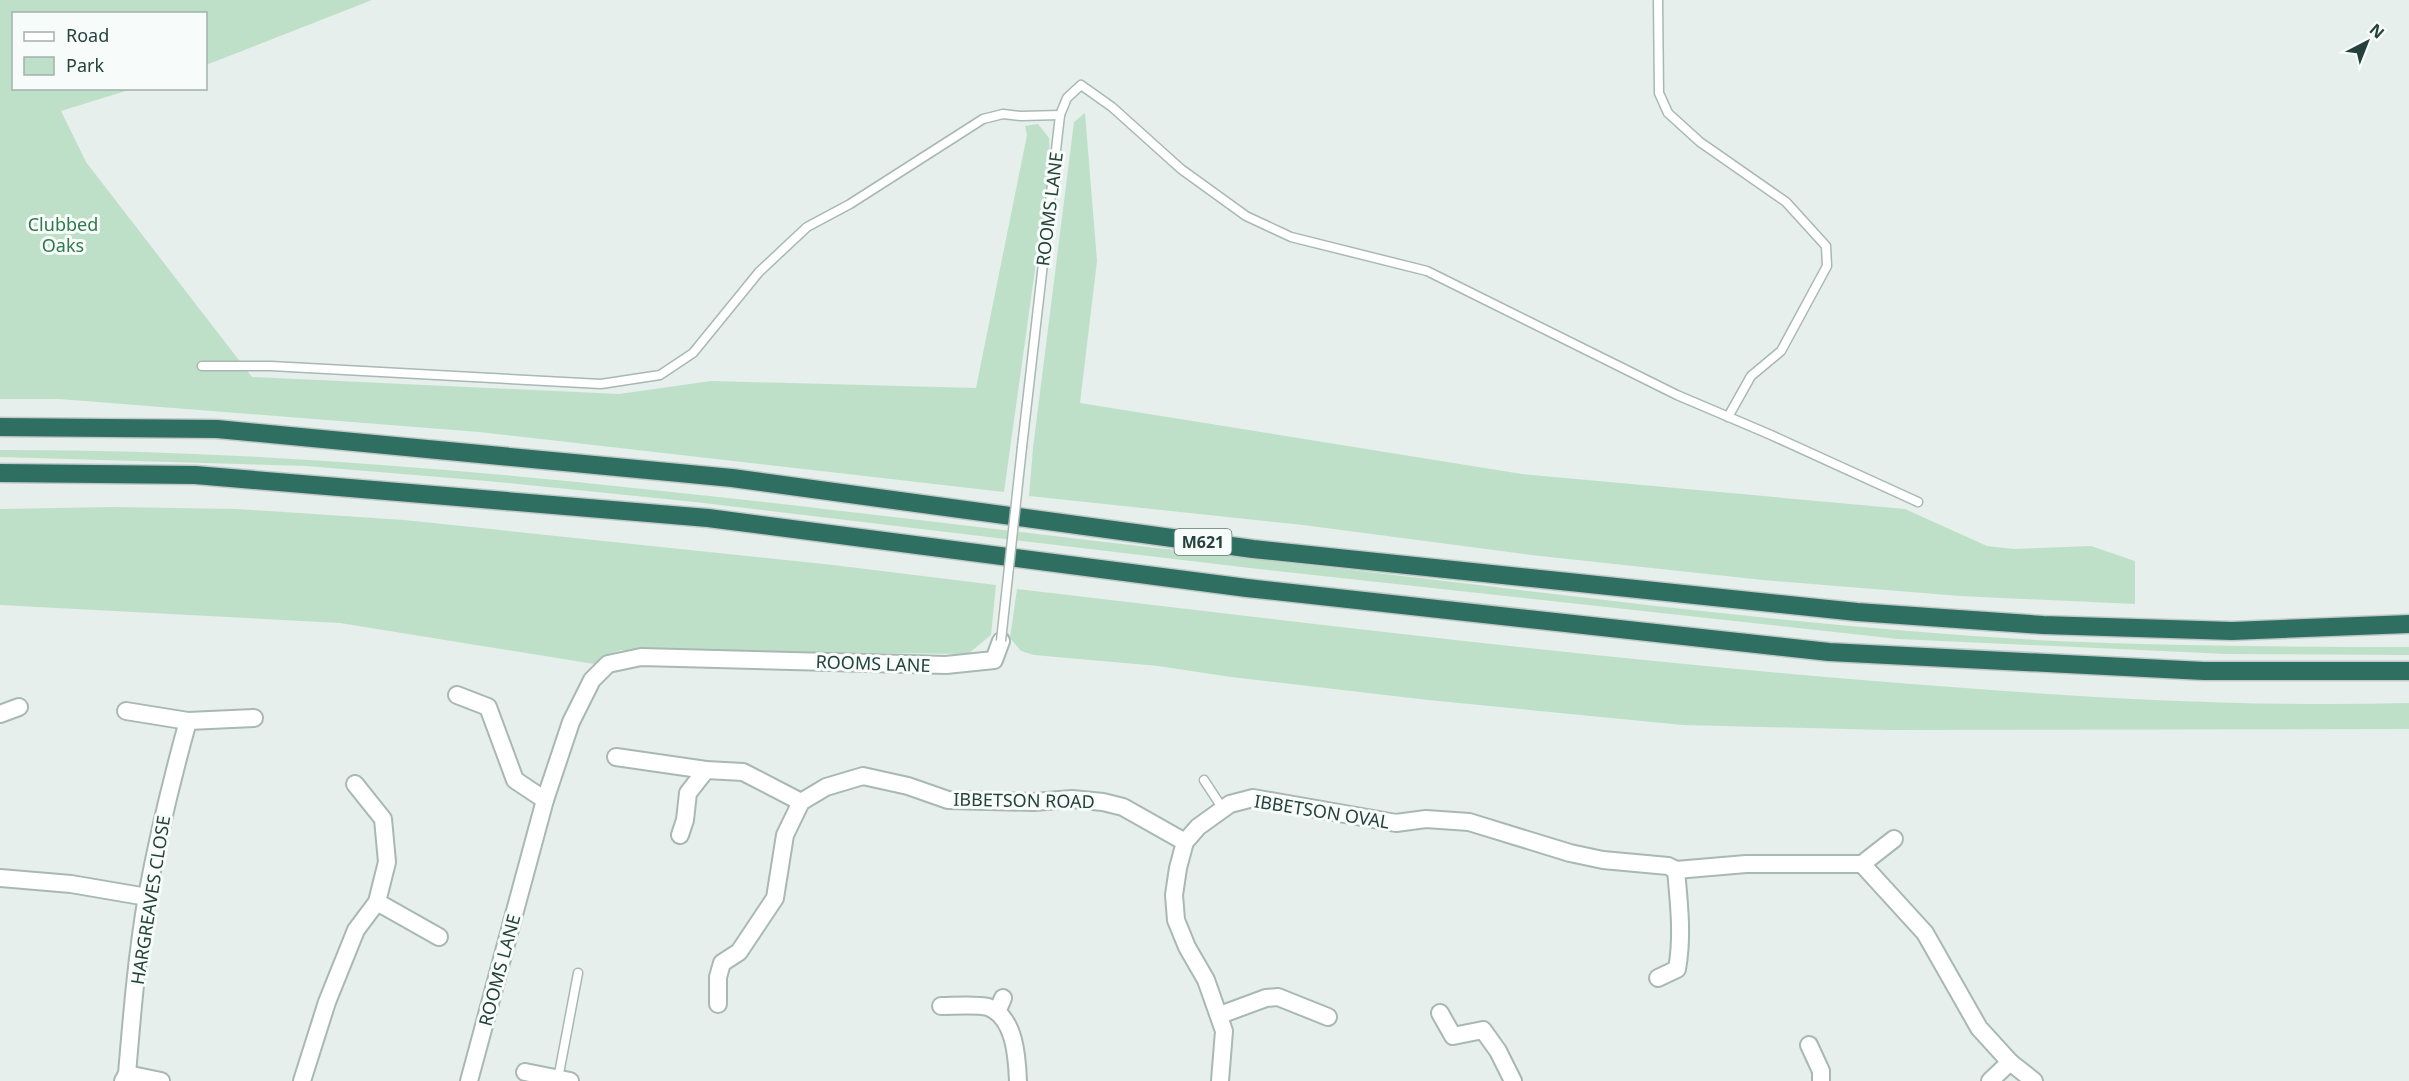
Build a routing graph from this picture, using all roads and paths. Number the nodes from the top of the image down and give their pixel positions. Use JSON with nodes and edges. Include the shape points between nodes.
{"nodes":[{"id":1,"x":1658,"y":0,"type":"edge"},
{"id":2,"x":1060,"y":115,"type":"junction"},
{"id":3,"x":201,"y":366,"type":"dead end"},
{"id":4,"x":1728,"y":417,"type":"junction"},
{"id":5,"x":0,"y":427,"type":"edge"},
{"id":6,"x":0,"y":473,"type":"edge"},
{"id":7,"x":1918,"y":502,"type":"dead end"},
{"id":8,"x":2409,"y":624,"type":"edge"},
{"id":9,"x":1001,"y":641,"type":"joint"},
{"id":10,"x":2409,"y":671,"type":"edge"},
{"id":11,"x":457,"y":695,"type":"dead end"},
{"id":12,"x":19,"y":707,"type":"dead end"},
{"id":13,"x":126,"y":711,"type":"dead end"},
{"id":14,"x":0,"y":714,"type":"edge"},
{"id":15,"x":254,"y":718,"type":"dead end"},
{"id":16,"x":188,"y":721,"type":"junction"},
{"id":17,"x":616,"y":757,"type":"dead end"},
{"id":18,"x":706,"y":770,"type":"junction"},
{"id":19,"x":1204,"y":780,"type":"dead end"},
{"id":20,"x":355,"y":784,"type":"dead end"},
{"id":21,"x":545,"y":800,"type":"junction"},
{"id":22,"x":801,"y":802,"type":"junction"},
{"id":23,"x":1223,"y":809,"type":"junction"},
{"id":24,"x":680,"y":835,"type":"dead end"},
{"id":25,"x":1894,"y":839,"type":"dead end"},
{"id":26,"x":1185,"y":842,"type":"junction"},
{"id":27,"x":1862,"y":864,"type":"junction"},
{"id":28,"x":1677,"y":870,"type":"junction"},
{"id":29,"x":0,"y":878,"type":"edge"},
{"id":30,"x":147,"y":897,"type":"junction"},
{"id":31,"x":377,"y":902,"type":"junction"},
{"id":32,"x":439,"y":937,"type":"dead end"},
{"id":33,"x":578,"y":973,"type":"dead end"},
{"id":34,"x":1658,"y":978,"type":"dead end"},
{"id":35,"x":718,"y":1004,"type":"dead end"},
{"id":36,"x":941,"y":1006,"type":"dead end"},
{"id":37,"x":1440,"y":1013,"type":"dead end"},
{"id":38,"x":1220,"y":1015,"type":"junction"},
{"id":39,"x":1328,"y":1017,"type":"dead end"},
{"id":40,"x":1809,"y":1045,"type":"dead end"},
{"id":41,"x":2010,"y":1062,"type":"junction"},
{"id":42,"x":525,"y":1072,"type":"dead end"},
{"id":43,"x":125,"y":1078,"type":"edge"},
{"id":44,"x":564,"y":1080,"type":"edge"},
{"id":45,"x":160,"y":1081,"type":"edge"},
{"id":46,"x":302,"y":1081,"type":"edge"},
{"id":47,"x":469,"y":1081,"type":"edge"},
{"id":48,"x":1018,"y":1081,"type":"edge"},
{"id":49,"x":1220,"y":1081,"type":"edge"},
{"id":50,"x":1513,"y":1081,"type":"edge"},
{"id":51,"x":1821,"y":1081,"type":"edge"},
{"id":52,"x":1990,"y":1081,"type":"edge"},
{"id":53,"x":2034,"y":1081,"type":"edge"}],
"edges":[{"from":1,"to":4,"type":"lane","via":[[1659,93],[1668,113],[1700,142],[1786,202],[1826,246],[1827,266],[1781,351],[1751,376]]},
{"from":2,"to":3,"type":"lane","via":[[1003,114],[983,119],[807,227],[759,272],[693,353],[660,375],[601,384],[271,366]]},
{"from":2,"to":4,"type":"lane","name":"ROOMS LANE","via":[[1067,98],[1081,85],[1112,106],[1181,169],[1246,216],[1291,237],[1427,272]]},
{"from":2,"to":9,"type":"lane","name":"ROOMS LANE","bridge":true},
{"from":4,"to":7,"type":"lane"},
{"from":5,"to":8,"type":"highway","number":"M621","via":[[217,429],[720,476],[1253,549],[1857,612],[2043,625],[2232,631]]},
{"from":6,"to":10,"type":"highway","number":"M621","via":[[195,475],[708,518],[1247,588],[1828,652],[2204,671]]},
{"from":9,"to":21,"type":"street","name":"ROOMS LANE","via":[[994,660],[946,665],[641,657],[608,664],[592,680],[571,722]]},
{"from":11,"to":21,"type":"street","via":[[489,707],[515,780]]},
{"from":12,"to":14,"type":"street"},
{"from":13,"to":16,"type":"street"},
{"from":15,"to":16,"type":"street"},
{"from":16,"to":30,"type":"street","name":"HARGREAVES CLOSE"},
{"from":17,"to":18,"type":"street"},
{"from":18,"to":22,"type":"street","via":[[743,772]]},
{"from":18,"to":24,"type":"street","via":[[688,793]]},
{"from":19,"to":23,"type":"lane"},
{"from":20,"to":31,"type":"street","via":[[383,819],[387,862]]},
{"from":21,"to":47,"type":"street","name":"ROOMS LANE"},
{"from":22,"to":26,"type":"street","name":"IBBETSON ROAD","via":[[826,787],[863,776],[948,800],[1103,802],[1123,807]]},
{"from":22,"to":35,"type":"street","via":[[785,835],[775,898],[739,952],[722,963]]},
{"from":23,"to":26,"type":"street","name":"IBBETSON OVAL"},
{"from":23,"to":28,"type":"street","name":"IBBETSON OVAL","via":[[1253,798],[1396,823],[1426,819],[1468,822],[1570,853]]},
{"from":25,"to":27,"type":"street"},
{"from":26,"to":38,"type":"street","via":[[1174,895],[1176,920]]},
{"from":27,"to":28,"type":"street","name":"IBBETSON OVAL","via":[[1746,864]]},
{"from":27,"to":41,"type":"street","via":[[1925,933],[1978,1028]]},
{"from":28,"to":34,"type":"street","via":[[1680,952],[1677,969]]},
{"from":29,"to":30,"type":"street","via":[[71,884]]},
{"from":30,"to":43,"type":"street","name":"HARGREAVES CLOSE"},
{"from":31,"to":32,"type":"street"},
{"from":31,"to":46,"type":"street","via":[[356,930],[327,1002]]},
{"from":33,"to":44,"type":"lane"},
{"from":36,"to":48,"type":"street","via":[[1000,1005],[1018,1059]]},
{"from":37,"to":50,"type":"street","via":[[1453,1036],[1483,1030]]},
{"from":38,"to":39,"type":"street","via":[[1266,998],[1278,998]]},
{"from":38,"to":49,"type":"street","via":[[1224,1031]]},
{"from":40,"to":51,"type":"street","via":[[1821,1071]]},
{"from":41,"to":52,"type":"street"},
{"from":41,"to":53,"type":"street"},
{"from":42,"to":44,"type":"street"},
{"from":43,"to":45,"type":"street"}]}
